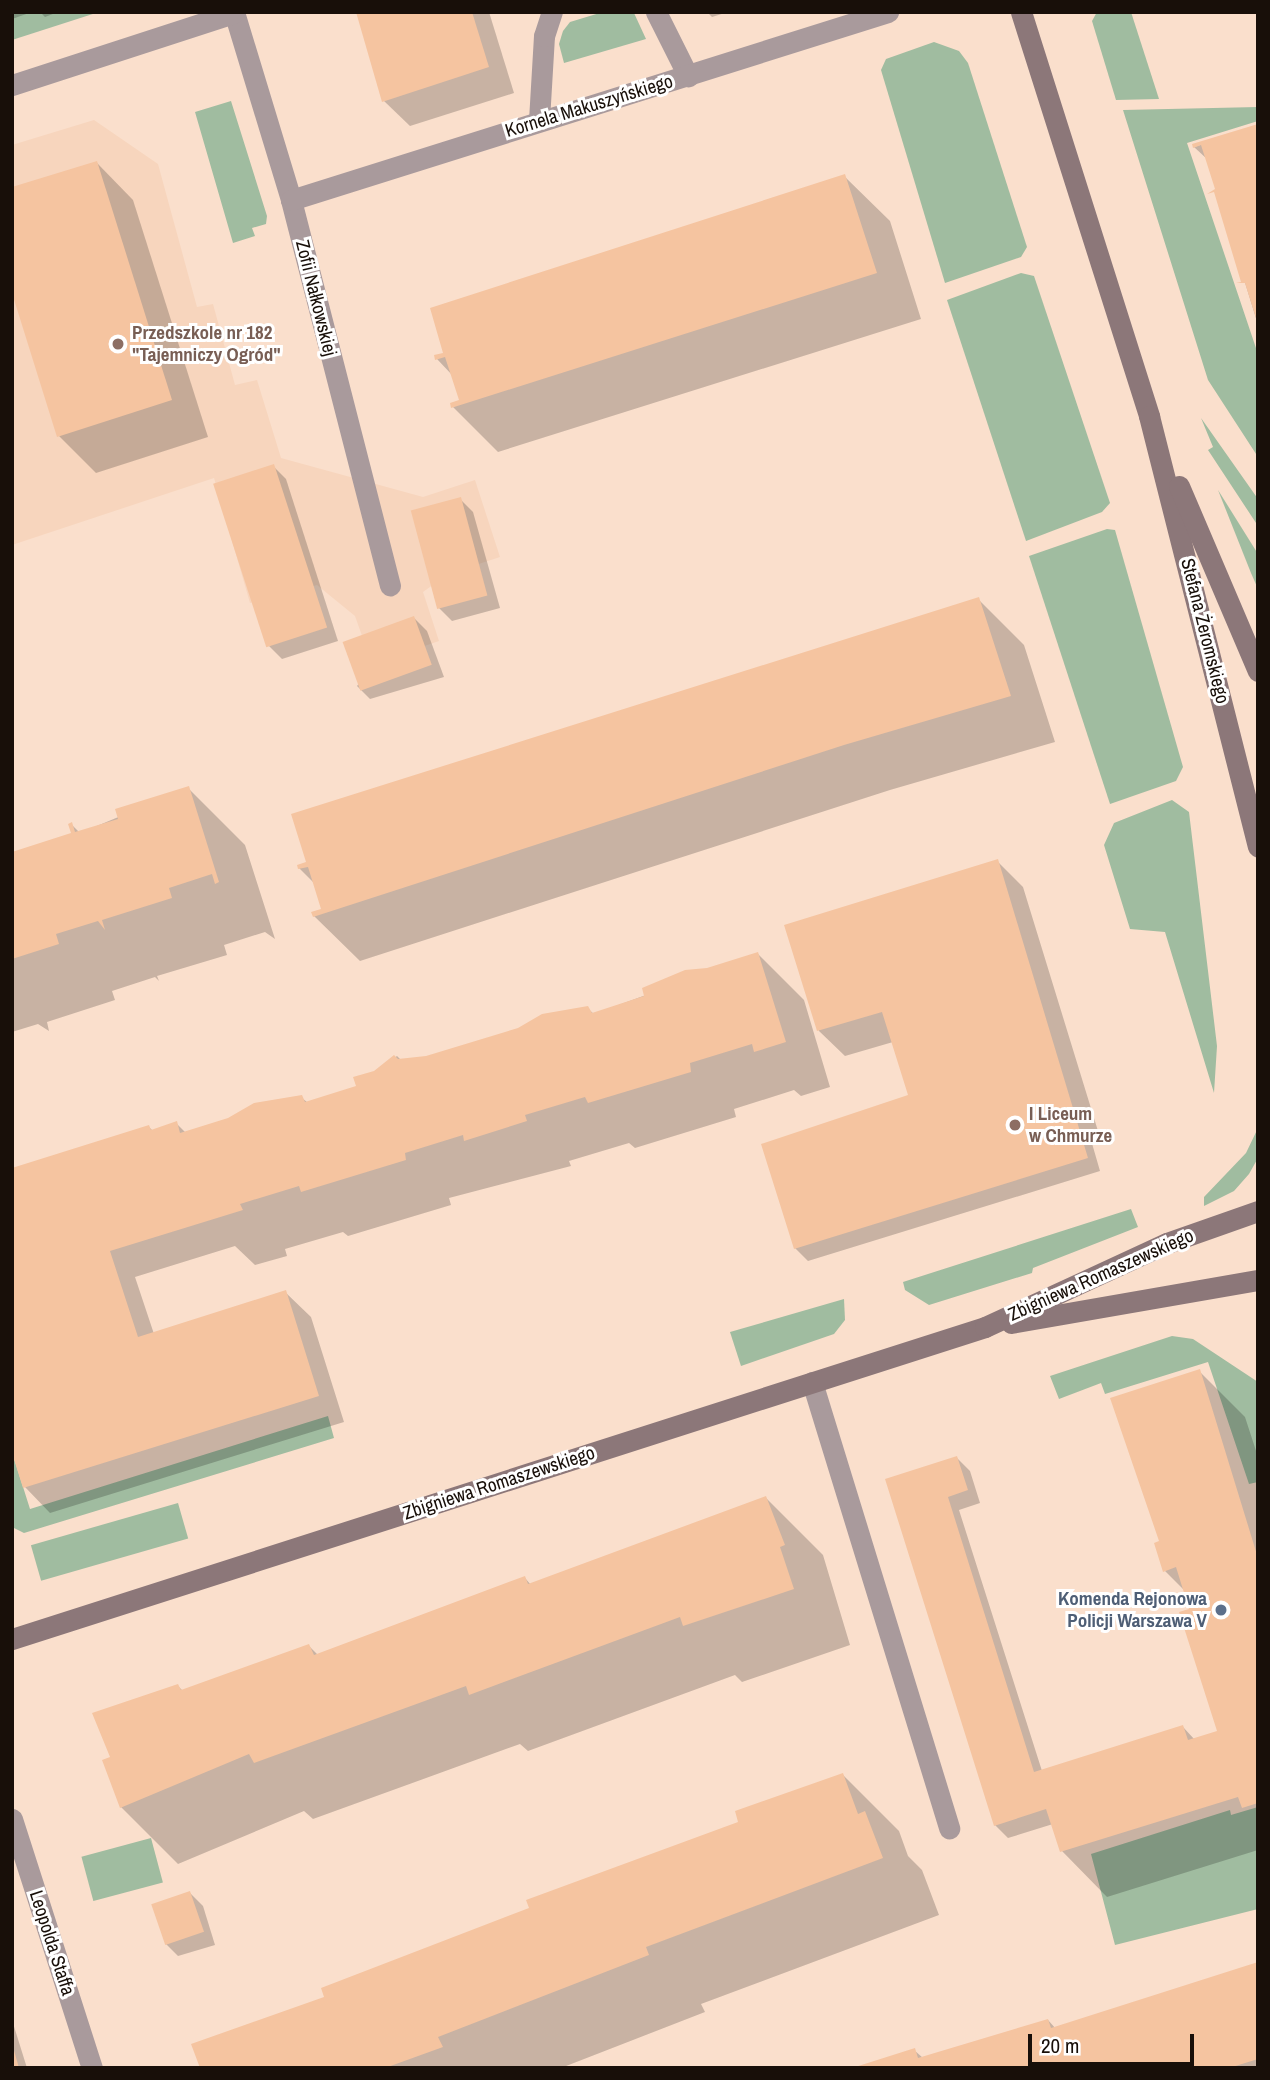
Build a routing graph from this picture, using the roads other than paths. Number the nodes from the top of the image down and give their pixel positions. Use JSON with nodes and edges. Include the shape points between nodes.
{"nodes":[{"id":1,"x":552,"y":12,"type":"edge"},
{"id":2,"x":656,"y":12,"type":"edge"},
{"id":3,"x":888,"y":12,"type":"edge"},
{"id":4,"x":1021,"y":12,"type":"edge"},
{"id":5,"x":234,"y":13,"type":"edge"},
{"id":6,"x":688,"y":76,"type":"junction"},
{"id":7,"x":12,"y":85,"type":"edge"},
{"id":8,"x":539,"y":120,"type":"junction"},
{"id":9,"x":291,"y":200,"type":"junction"},
{"id":10,"x":1149,"y":416,"type":"junction"},
{"id":11,"x":390,"y":586,"type":"dead end"},
{"id":12,"x":1258,"y":671,"type":"edge"},
{"id":13,"x":1258,"y":846,"type":"edge"},
{"id":14,"x":1258,"y":1210,"type":"edge"},
{"id":15,"x":1258,"y":1280,"type":"edge"},
{"id":16,"x":985,"y":1327,"type":"junction"},
{"id":17,"x":812,"y":1382,"type":"junction"},
{"id":18,"x":12,"y":1639,"type":"edge"},
{"id":19,"x":12,"y":1819,"type":"edge"},
{"id":20,"x":949,"y":1828,"type":"dead end"},
{"id":21,"x":92,"y":2068,"type":"edge"}],
"edges":[{"from":1,"to":8,"type":"street","via":[[544,36]]},
{"from":2,"to":6,"type":"street"},
{"from":3,"to":6,"type":"street","name":"Kornela Makuszyńskiego"},
{"from":4,"to":10,"type":"street","name":"Stefana Żeromskiego"},
{"from":5,"to":7,"type":"street"},
{"from":5,"to":9,"type":"street","name":"Zofii Nałkowskiej"},
{"from":6,"to":8,"type":"street","name":"Kornela Makuszyńskiego"},
{"from":8,"to":9,"type":"street","name":"Kornela Makuszyńskiego"},
{"from":9,"to":11,"type":"street","name":"Zofii Nałkowskiej"},
{"from":10,"to":12,"type":"street","name":"Stefana Żeromskiego"},
{"from":10,"to":13,"type":"street","name":"Stefana Żeromskiego"},
{"from":14,"to":16,"type":"street","name":"Zbigniewa Romaszewskiego","via":[[1167,1243]]},
{"from":15,"to":16,"type":"street","name":"Zbigniewa Romaszewskiego"},
{"from":16,"to":17,"type":"street","name":"Zbigniewa Romaszewskiego"},
{"from":17,"to":18,"type":"street","name":"Zbigniewa Romaszewskiego"},
{"from":17,"to":20,"type":"street"},
{"from":19,"to":21,"type":"street","name":"Leopolda Staffa"}]}
